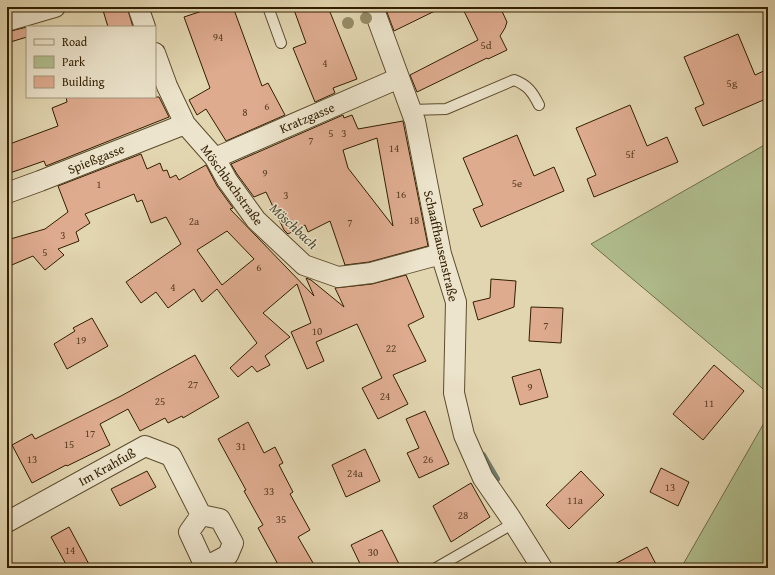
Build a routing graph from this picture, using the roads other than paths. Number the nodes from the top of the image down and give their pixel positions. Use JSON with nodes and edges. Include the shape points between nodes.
{"nodes":[{"id":1,"x":55,"y":7,"type":"edge"},
{"id":2,"x":138,"y":7,"type":"edge"},
{"id":3,"x":268,"y":7,"type":"edge"},
{"id":4,"x":373,"y":7,"type":"edge"},
{"id":5,"x":7,"y":21,"type":"edge"},
{"id":6,"x":145,"y":26,"type":"edge"},
{"id":7,"x":280,"y":42,"type":"dead end"},
{"id":8,"x":156,"y":56,"type":"edge"},
{"id":9,"x":400,"y":78,"type":"junction"},
{"id":10,"x":539,"y":105,"type":"dead end"},
{"id":11,"x":411,"y":110,"type":"junction"},
{"id":12,"x":185,"y":124,"type":"junction"},
{"id":13,"x":215,"y":158,"type":"junction"},
{"id":14,"x":7,"y":193,"type":"edge"},
{"id":15,"x":441,"y":254,"type":"junction"},
{"id":16,"x":201,"y":515,"type":"dead end"},
{"id":17,"x":7,"y":522,"type":"edge"},
{"id":18,"x":514,"y":523,"type":"junction"},
{"id":19,"x":436,"y":568,"type":"edge"},
{"id":20,"x":542,"y":568,"type":"edge"}],
"edges":[{"from":1,"to":5,"type":"street"},
{"from":2,"to":6,"type":"street"},
{"from":3,"to":7,"type":"lane"},
{"from":4,"to":9,"type":"street","name":"Schaaffhausenstraße"},
{"from":8,"to":12,"type":"street","name":"Möschbachstraße"},
{"from":9,"to":11,"type":"street","name":"Schaaffhausenstraße"},
{"from":9,"to":13,"type":"street","name":"Kratzgasse"},
{"from":10,"to":11,"type":"lane","via":[[533,93],[521,82],[514,80],[446,109]]},
{"from":11,"to":15,"type":"street","name":"Schaaffhausenstraße"},
{"from":12,"to":13,"type":"street","name":"Möschbachstraße"},
{"from":12,"to":14,"type":"street","name":"Spießgasse"},
{"from":13,"to":15,"type":"street","name":"Möschbachstraße","via":[[227,180],[256,220],[304,265],[338,277],[371,273]]},
{"from":15,"to":18,"type":"street","name":"Schaaffhausenstraße","via":[[456,302],[454,393],[464,436],[483,478]]},
{"from":16,"to":17,"type":"street","name":"Im Krahfuß","via":[[172,456],[145,446]]},
{"from":18,"to":19,"type":"lane"},
{"from":18,"to":20,"type":"street","name":"Schaaffhausenstraße"}]}
